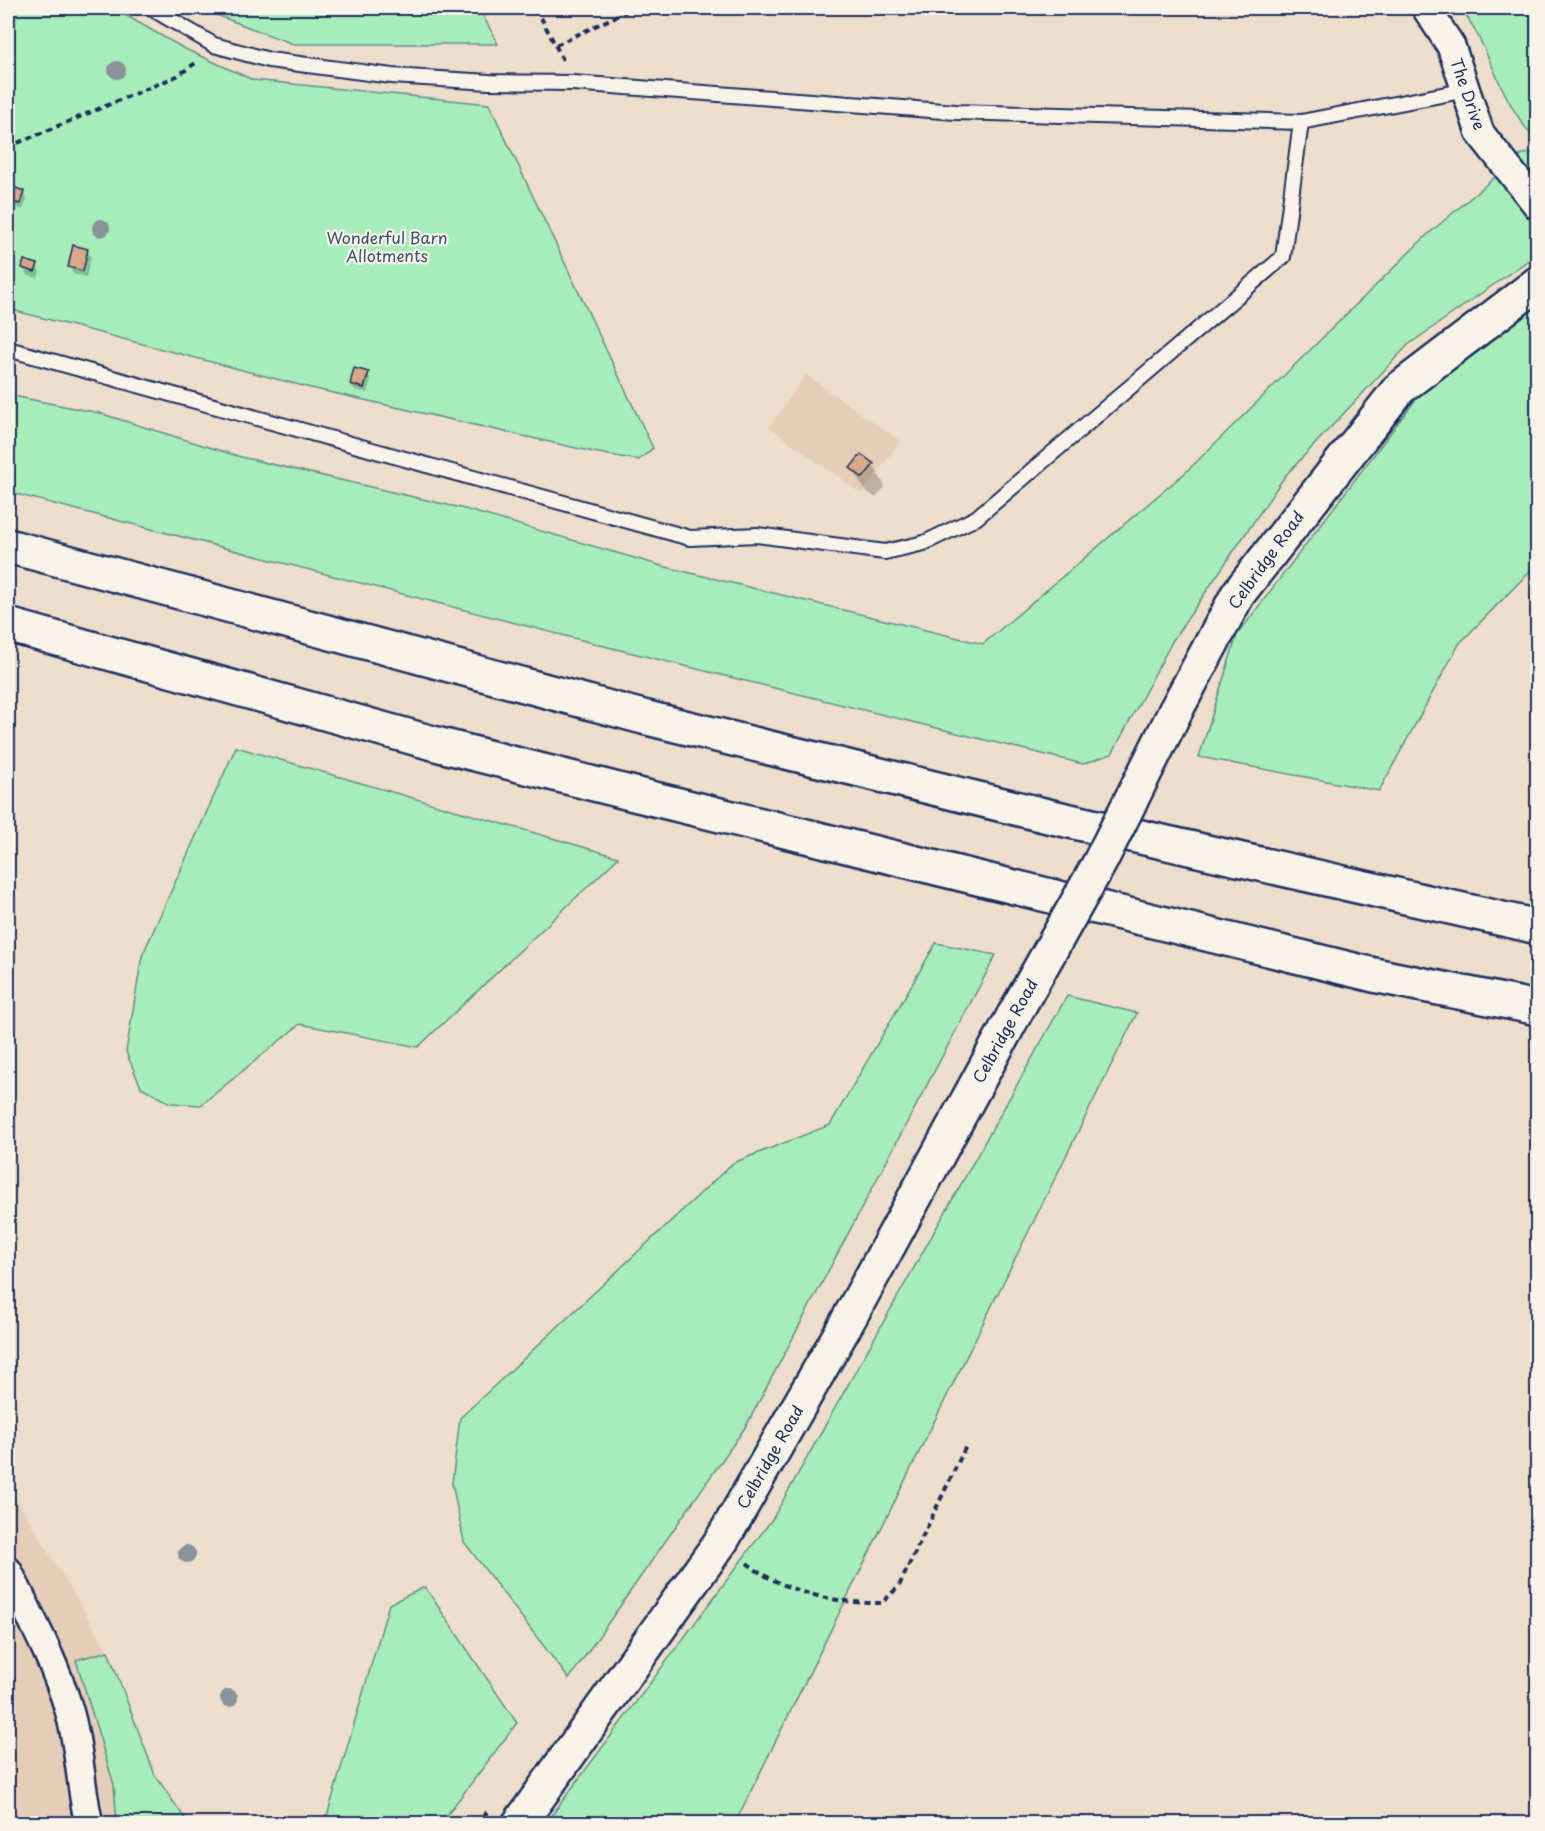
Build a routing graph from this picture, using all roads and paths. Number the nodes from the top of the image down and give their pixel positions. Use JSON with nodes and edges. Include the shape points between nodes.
{"nodes":[{"id":1,"x":151,"y":8,"type":"edge"},
{"id":2,"x":536,"y":8,"type":"edge"},
{"id":3,"x":633,"y":8,"type":"edge"},
{"id":4,"x":1426,"y":8,"type":"edge"},
{"id":5,"x":214,"y":45,"type":"junction"},
{"id":6,"x":556,"y":45,"type":"junction"},
{"id":7,"x":573,"y":83,"type":"junction"},
{"id":8,"x":1467,"y":90,"type":"junction"},
{"id":9,"x":1301,"y":122,"type":"junction"},
{"id":10,"x":8,"y":147,"type":"edge"},
{"id":11,"x":1538,"y":206,"type":"edge"},
{"id":12,"x":1538,"y":283,"type":"edge"},
{"id":13,"x":8,"y":349,"type":"edge"},
{"id":14,"x":8,"y":546,"type":"edge"},
{"id":15,"x":8,"y":625,"type":"edge"},
{"id":16,"x":1538,"y":927,"type":"edge"},
{"id":17,"x":1538,"y":1008,"type":"edge"},
{"id":18,"x":966,"y":1446,"type":"dead end"},
{"id":19,"x":722,"y":1540,"type":"junction"},
{"id":20,"x":8,"y":1571,"type":"edge"},
{"id":21,"x":491,"y":1807,"type":"dead end"},
{"id":22,"x":86,"y":1820,"type":"edge"},
{"id":23,"x":478,"y":1824,"type":"edge"},
{"id":24,"x":519,"y":1824,"type":"edge"}],
"edges":[{"from":1,"to":5,"type":"lane"},
{"from":2,"to":6,"type":"path"},
{"from":3,"to":6,"type":"path"},
{"from":4,"to":8,"type":"street","name":"The Drive","via":[[1451,46]]},
{"from":5,"to":7,"type":"lane","via":[[269,60],[392,76]]},
{"from":5,"to":10,"type":"path","via":[[177,76]]},
{"from":6,"to":7,"type":"path"},
{"from":7,"to":9,"type":"lane","via":[[956,112]]},
{"from":8,"to":9,"type":"lane"},
{"from":8,"to":11,"type":"street","name":"The Drive","via":[[1480,133]]},
{"from":9,"to":13,"type":"lane","via":[[1283,257],[976,518],[924,543],[885,552],[757,535],[690,538]]},
{"from":12,"to":19,"type":"main road","name":"Celbridge Road","bridge":true,"via":[[1399,389],[1238,594],[1100,862],[846,1324]]},
{"from":14,"to":16,"type":"main road","via":[[643,717],[1048,816]]},
{"from":15,"to":17,"type":"main road","via":[[440,745],[1374,975]]},
{"from":18,"to":19,"type":"path","via":[[899,1586],[882,1603],[856,1604],[764,1577]]},
{"from":19,"to":24,"type":"main road","name":"Celbridge Road"},
{"from":20,"to":22,"type":"street","via":[[69,1709],[78,1744]]},
{"from":21,"to":23,"type":"path"}]}
